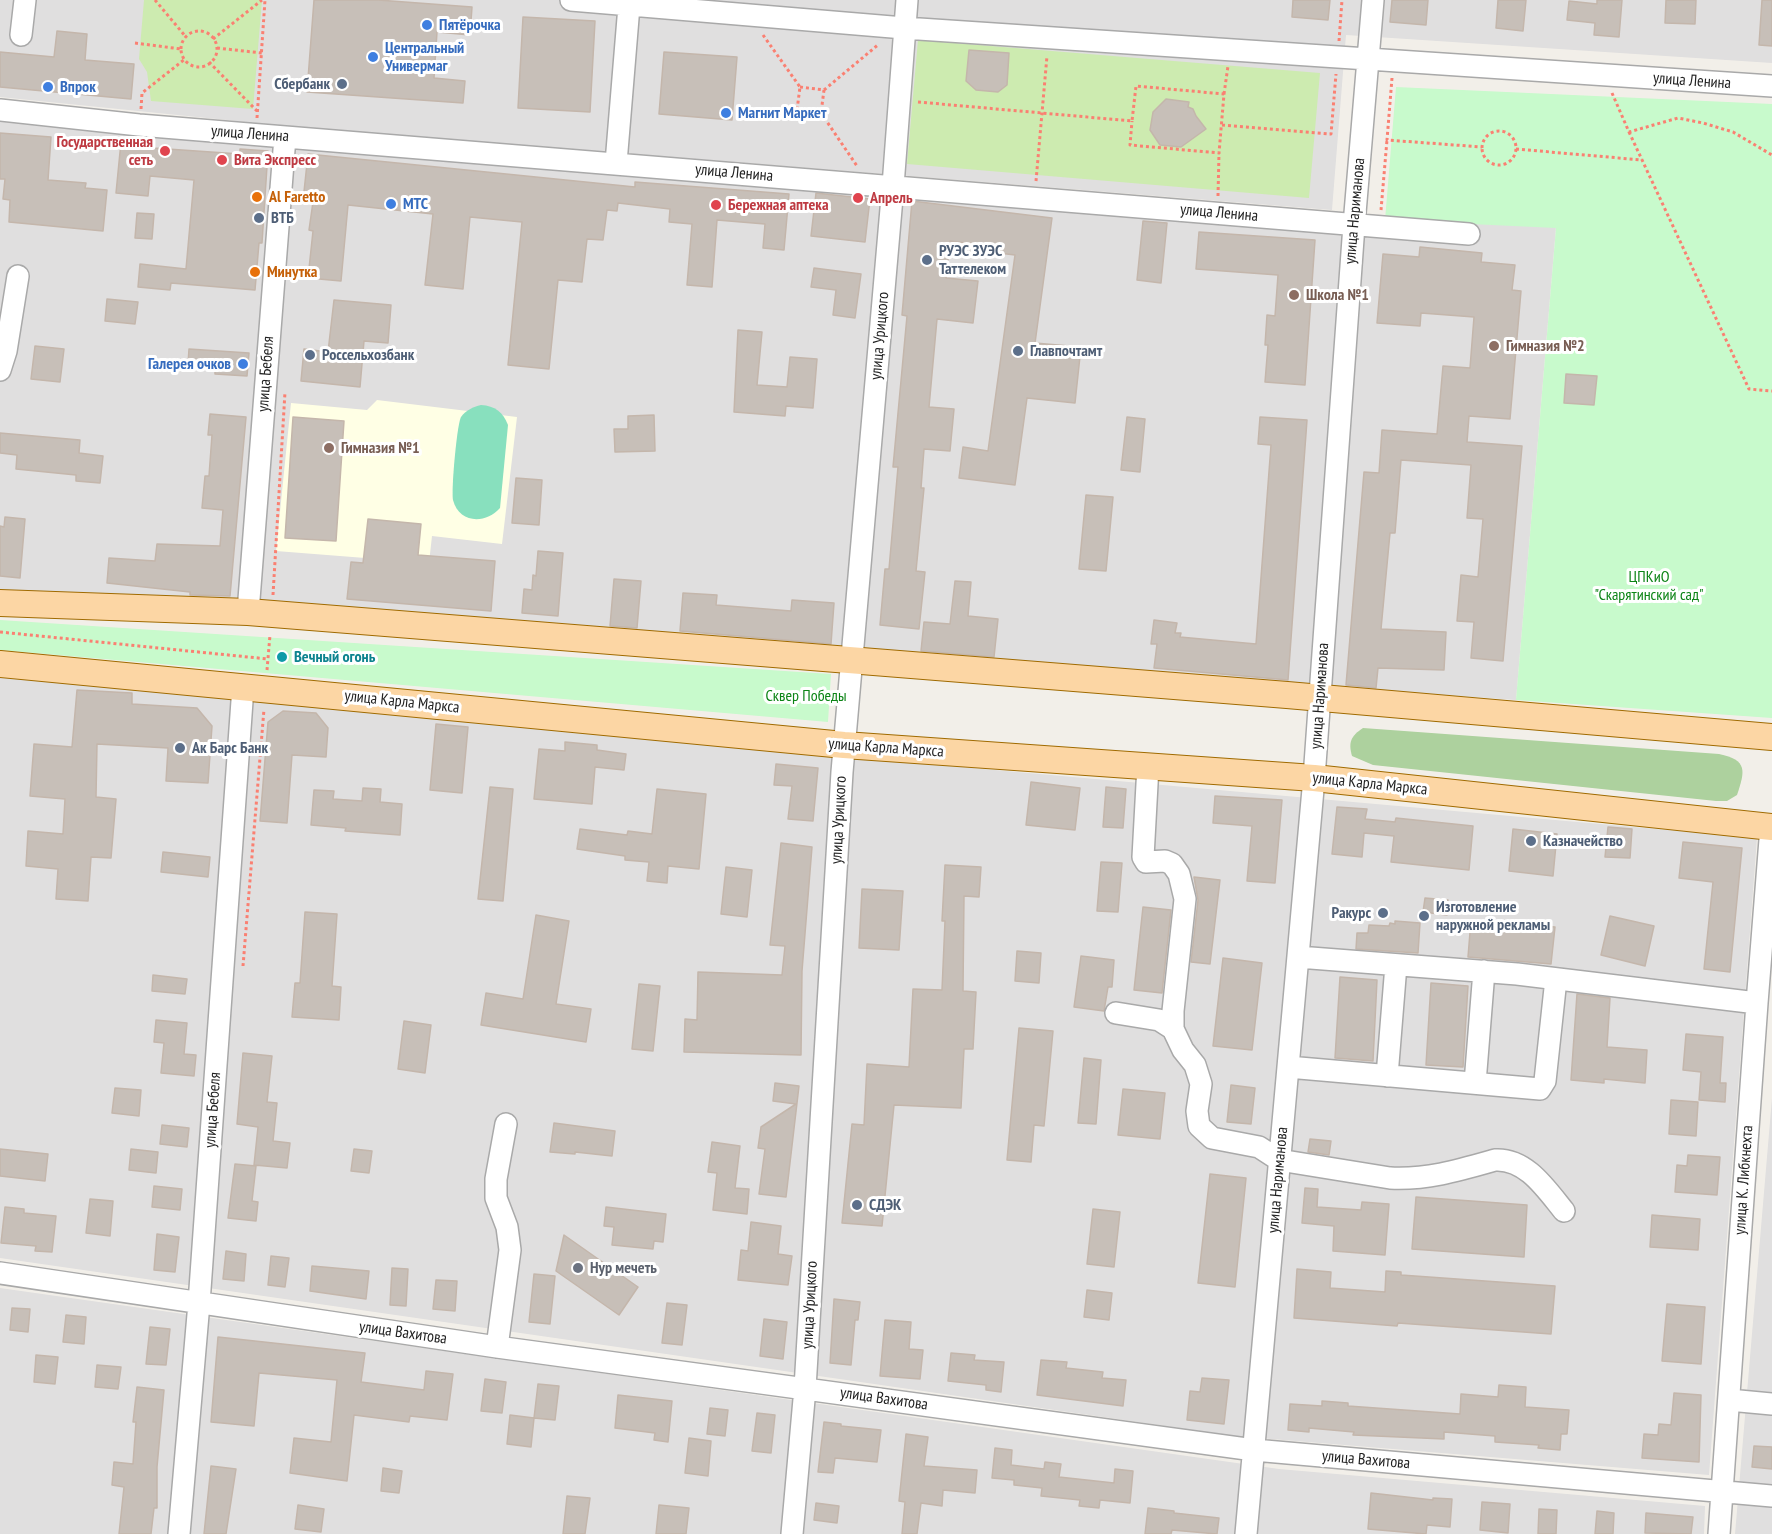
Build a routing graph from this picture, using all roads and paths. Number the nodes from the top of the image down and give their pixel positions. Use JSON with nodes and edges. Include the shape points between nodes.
{"nodes":[{"id":1,"x":25,"y":0,"type":"edge"},
{"id":2,"x":155,"y":0,"type":"edge"},
{"id":3,"x":264,"y":0,"type":"edge"},
{"id":4,"x":572,"y":0,"type":"edge"},
{"id":5,"x":907,"y":0,"type":"edge"},
{"id":6,"x":1342,"y":0,"type":"edge"},
{"id":7,"x":1373,"y":0,"type":"edge"},
{"id":8,"x":629,"y":6,"type":"junction"},
{"id":9,"x":749,"y":15,"type":"junction"},
{"id":10,"x":21,"y":35,"type":"dead end"},
{"id":11,"x":904,"y":35,"type":"junction"},
{"id":12,"x":186,"y":37,"type":"junction"},
{"id":13,"x":1048,"y":37,"type":"junction"},
{"id":14,"x":213,"y":39,"type":"junction"},
{"id":15,"x":135,"y":43,"type":"dead end"},
{"id":16,"x":217,"y":48,"type":"junction"},
{"id":17,"x":181,"y":49,"type":"junction"},
{"id":18,"x":1229,"y":49,"type":"junction"},
{"id":19,"x":262,"y":53,"type":"junction"},
{"id":20,"x":1338,"y":57,"type":"junction"},
{"id":21,"x":185,"y":59,"type":"junction"},
{"id":22,"x":1369,"y":59,"type":"junction"},
{"id":23,"x":1393,"y":60,"type":"junction"},
{"id":24,"x":209,"y":62,"type":"junction"},
{"id":25,"x":1772,"y":86,"type":"edge"},
{"id":26,"x":800,"y":87,"type":"junction"},
{"id":27,"x":1610,"y":88,"type":"dead end"},
{"id":28,"x":824,"y":90,"type":"junction"},
{"id":29,"x":1224,"y":94,"type":"junction"},
{"id":30,"x":918,"y":102,"type":"dead end"},
{"id":31,"x":0,"y":110,"type":"edge"},
{"id":32,"x":257,"y":111,"type":"junction"},
{"id":33,"x":821,"y":113,"type":"junction"},
{"id":34,"x":1042,"y":113,"type":"junction"},
{"id":35,"x":1132,"y":121,"type":"junction"},
{"id":36,"x":139,"y":125,"type":"junction"},
{"id":37,"x":1222,"y":125,"type":"junction"},
{"id":38,"x":1629,"y":132,"type":"junction"},
{"id":39,"x":256,"y":134,"type":"junction"},
{"id":40,"x":285,"y":137,"type":"junction"},
{"id":41,"x":1388,"y":140,"type":"junction"},
{"id":42,"x":1482,"y":147,"type":"junction"},
{"id":43,"x":1516,"y":150,"type":"junction"},
{"id":44,"x":1219,"y":153,"type":"junction"},
{"id":45,"x":1772,"y":155,"type":"edge"},
{"id":46,"x":1642,"y":160,"type":"junction"},
{"id":47,"x":616,"y":163,"type":"junction"},
{"id":48,"x":868,"y":184,"type":"junction"},
{"id":49,"x":894,"y":186,"type":"junction"},
{"id":50,"x":1034,"y":198,"type":"junction"},
{"id":51,"x":1218,"y":213,"type":"junction"},
{"id":52,"x":1354,"y":225,"type":"junction"},
{"id":53,"x":1380,"y":227,"type":"junction"},
{"id":54,"x":1469,"y":234,"type":"dead end"},
{"id":55,"x":18,"y":276,"type":"dead end"},
{"id":56,"x":0,"y":369,"type":"edge"},
{"id":57,"x":286,"y":388,"type":"dead end"},
{"id":58,"x":1772,"y":391,"type":"edge"},
{"id":59,"x":0,"y":603,"type":"edge"},
{"id":60,"x":260,"y":613,"type":"junction"},
{"id":61,"x":0,"y":632,"type":"edge"},
{"id":62,"x":268,"y":659,"type":"junction"},
{"id":63,"x":851,"y":660,"type":"junction"},
{"id":64,"x":0,"y":664,"type":"edge"},
{"id":65,"x":254,"y":688,"type":"junction"},
{"id":66,"x":1320,"y":698,"type":"junction"},
{"id":67,"x":1772,"y":737,"type":"edge"},
{"id":68,"x":844,"y":745,"type":"junction"},
{"id":69,"x":1148,"y":766,"type":"junction"},
{"id":70,"x":1314,"y":778,"type":"junction"},
{"id":71,"x":1772,"y":827,"type":"edge"},
{"id":72,"x":1298,"y":957,"type":"junction"},
{"id":73,"x":1396,"y":965,"type":"junction"},
{"id":74,"x":1484,"y":972,"type":"junction"},
{"id":75,"x":243,"y":974,"type":"dead end"},
{"id":76,"x":1556,"y":979,"type":"junction"},
{"id":77,"x":1757,"y":1003,"type":"junction"},
{"id":78,"x":1116,"y":1013,"type":"dead end"},
{"id":79,"x":1173,"y":1029,"type":"junction"},
{"id":80,"x":1288,"y":1067,"type":"junction"},
{"id":81,"x":1387,"y":1076,"type":"junction"},
{"id":82,"x":1476,"y":1083,"type":"junction"},
{"id":83,"x":506,"y":1124,"type":"dead end"},
{"id":84,"x":1279,"y":1160,"type":"junction"},
{"id":85,"x":1564,"y":1211,"type":"dead end"},
{"id":86,"x":0,"y":1273,"type":"edge"},
{"id":87,"x":199,"y":1303,"type":"junction"},
{"id":88,"x":497,"y":1347,"type":"junction"},
{"id":89,"x":805,"y":1388,"type":"junction"},
{"id":90,"x":1729,"y":1400,"type":"junction"},
{"id":91,"x":1772,"y":1404,"type":"edge"},
{"id":92,"x":1254,"y":1450,"type":"junction"},
{"id":93,"x":1722,"y":1491,"type":"junction"},
{"id":94,"x":1772,"y":1496,"type":"edge"},
{"id":95,"x":179,"y":1534,"type":"edge"},
{"id":96,"x":792,"y":1534,"type":"edge"},
{"id":97,"x":1246,"y":1534,"type":"edge"},
{"id":98,"x":1719,"y":1534,"type":"edge"}],
"edges":[{"from":1,"to":10,"type":"street"},
{"from":2,"to":12,"type":"path"},
{"from":3,"to":14,"type":"path"},
{"from":3,"to":19,"type":"path"},
{"from":4,"to":8,"type":"street","name":"улица Ленина"},
{"from":5,"to":11,"type":"street","name":"улица Урицкого"},
{"from":6,"to":20,"type":"path"},
{"from":7,"to":22,"type":"street","name":"улица Нариманова"},
{"from":8,"to":9,"type":"street","name":"улица Ленина"},
{"from":8,"to":47,"type":"street"},
{"from":9,"to":11,"type":"street","name":"улица Ленина"},
{"from":9,"to":26,"type":"path"},
{"from":11,"to":13,"type":"street","name":"улица Ленина"},
{"from":11,"to":28,"type":"path","via":[[880,43]]},
{"from":11,"to":49,"type":"street","name":"улица Урицкого"},
{"from":12,"to":14,"type":"path","via":[[198,31]]},
{"from":12,"to":17,"type":"path"},
{"from":13,"to":18,"type":"street","name":"улица Ленина"},
{"from":13,"to":34,"type":"path"},
{"from":14,"to":16,"type":"path"},
{"from":15,"to":17,"type":"path"},
{"from":16,"to":19,"type":"path"},
{"from":16,"to":24,"type":"path"},
{"from":17,"to":21,"type":"path"},
{"from":18,"to":20,"type":"street","name":"улица Ленина"},
{"from":18,"to":29,"type":"path"},
{"from":19,"to":32,"type":"path"},
{"from":20,"to":22,"type":"street","name":"улица Ленина"},
{"from":20,"to":37,"type":"path","via":[[1331,134]]},
{"from":21,"to":24,"type":"path","via":[[200,66]]},
{"from":21,"to":36,"type":"path","via":[[142,93]]},
{"from":22,"to":23,"type":"street","name":"улица Ленина"},
{"from":22,"to":52,"type":"street","name":"улица Нариманова"},
{"from":23,"to":25,"type":"street","name":"улица Ленина"},
{"from":23,"to":41,"type":"path"},
{"from":24,"to":32,"type":"path"},
{"from":26,"to":28,"type":"path"},
{"from":26,"to":33,"type":"path","via":[[797,110]]},
{"from":27,"to":38,"type":"path"},
{"from":28,"to":33,"type":"path"},
{"from":29,"to":35,"type":"path","via":[[1136,86]]},
{"from":29,"to":37,"type":"path"},
{"from":30,"to":34,"type":"path"},
{"from":31,"to":36,"type":"street","name":"улица Ленина"},
{"from":32,"to":39,"type":"path"},
{"from":33,"to":48,"type":"path"},
{"from":34,"to":35,"type":"path"},
{"from":34,"to":50,"type":"path"},
{"from":35,"to":44,"type":"path","via":[[1130,145]]},
{"from":36,"to":39,"type":"street","name":"улица Ленина"},
{"from":37,"to":44,"type":"path"},
{"from":38,"to":45,"type":"path","via":[[1678,118],[1733,132]]},
{"from":38,"to":46,"type":"path"},
{"from":39,"to":40,"type":"street","name":"улица Ленина"},
{"from":40,"to":47,"type":"street","name":"улица Ленина"},
{"from":40,"to":60,"type":"street","name":"улица Бебеля"},
{"from":41,"to":42,"type":"path"},
{"from":41,"to":53,"type":"path"},
{"from":42,"to":43,"type":"path","via":[[1489,162],[1500,165],[1511,160]]},
{"from":42,"to":43,"type":"path","via":[[1487,137],[1503,132],[1512,138]]},
{"from":43,"to":46,"type":"path"},
{"from":44,"to":51,"type":"path"},
{"from":46,"to":58,"type":"path","via":[[1749,389]]},
{"from":47,"to":48,"type":"street","name":"улица Ленина"},
{"from":48,"to":49,"type":"street","name":"улица Ленина"},
{"from":49,"to":50,"type":"street","name":"улица Ленина"},
{"from":49,"to":63,"type":"street","name":"улица Урицкого"},
{"from":50,"to":51,"type":"street","name":"улица Ленина"},
{"from":51,"to":52,"type":"street","name":"улица Ленина"},
{"from":52,"to":53,"type":"street","name":"улица Ленина"},
{"from":52,"to":66,"type":"street","name":"улица Нариманова"},
{"from":53,"to":54,"type":"street","name":"улица Ленина"},
{"from":55,"to":56,"type":"street"},
{"from":57,"to":60,"type":"path"},
{"from":59,"to":60,"type":"main road"},
{"from":60,"to":62,"type":"path"},
{"from":60,"to":63,"type":"main road"},
{"from":61,"to":62,"type":"path"},
{"from":62,"to":65,"type":"path"},
{"from":63,"to":66,"type":"main road"},
{"from":63,"to":68,"type":"street","name":"улица Урицкого"},
{"from":64,"to":65,"type":"main road","name":"улица Карла Маркса"},
{"from":65,"to":68,"type":"main road","name":"улица Карла Маркса"},
{"from":65,"to":75,"type":"path"},
{"from":65,"to":87,"type":"street","name":"улица Бебеля"},
{"from":66,"to":67,"type":"main road"},
{"from":66,"to":70,"type":"street","name":"улица Нариманова"},
{"from":68,"to":69,"type":"main road","name":"улица Карла Маркса"},
{"from":68,"to":89,"type":"street","name":"улица Урицкого"},
{"from":69,"to":70,"type":"main road","name":"улица Карла Маркса"},
{"from":69,"to":79,"type":"street","via":[[1143,857],[1146,862],[1172,864],[1179,874],[1185,899]]},
{"from":70,"to":71,"type":"main road","name":"улица Карла Маркса"},
{"from":70,"to":72,"type":"street","name":"улица Нариманова"},
{"from":71,"to":77,"type":"street","name":"улица К. Либкнехта"},
{"from":72,"to":73,"type":"street"},
{"from":72,"to":80,"type":"street","name":"улица Нариманова"},
{"from":73,"to":74,"type":"street"},
{"from":73,"to":81,"type":"street"},
{"from":74,"to":76,"type":"street"},
{"from":74,"to":82,"type":"street"},
{"from":76,"to":77,"type":"street"},
{"from":76,"to":82,"type":"street","via":[[1545,1082],[1540,1089]]},
{"from":77,"to":90,"type":"street","name":"улица К. Либкнехта"},
{"from":78,"to":79,"type":"street","via":[[1159,1020]]},
{"from":79,"to":84,"type":"street","via":[[1195,1065],[1201,1084],[1199,1126],[1212,1138],[1259,1147]]},
{"from":80,"to":81,"type":"street"},
{"from":80,"to":84,"type":"street","name":"улица Нариманова"},
{"from":81,"to":82,"type":"street"},
{"from":83,"to":88,"type":"street","via":[[496,1198],[507,1227],[510,1250]]},
{"from":84,"to":85,"type":"street","via":[[1406,1179],[1505,1159],[1524,1167]]},
{"from":84,"to":92,"type":"street","name":"улица Нариманова"},
{"from":86,"to":87,"type":"street","name":"улица Вахитова"},
{"from":87,"to":88,"type":"street","name":"улица Вахитова"},
{"from":87,"to":95,"type":"street","name":"улица Бебеля"},
{"from":88,"to":89,"type":"street","name":"улица Вахитова"},
{"from":89,"to":92,"type":"street","name":"улица Вахитова"},
{"from":89,"to":96,"type":"street","name":"улица Урицкого"},
{"from":90,"to":91,"type":"street"},
{"from":90,"to":93,"type":"street","name":"улица К. Либкнехта"},
{"from":92,"to":93,"type":"street","name":"улица Вахитова"},
{"from":92,"to":97,"type":"street","name":"улица Нариманова"},
{"from":93,"to":94,"type":"street","name":"улица Вахитова"},
{"from":93,"to":98,"type":"street","name":"улица К. Либкнехта"}]}
